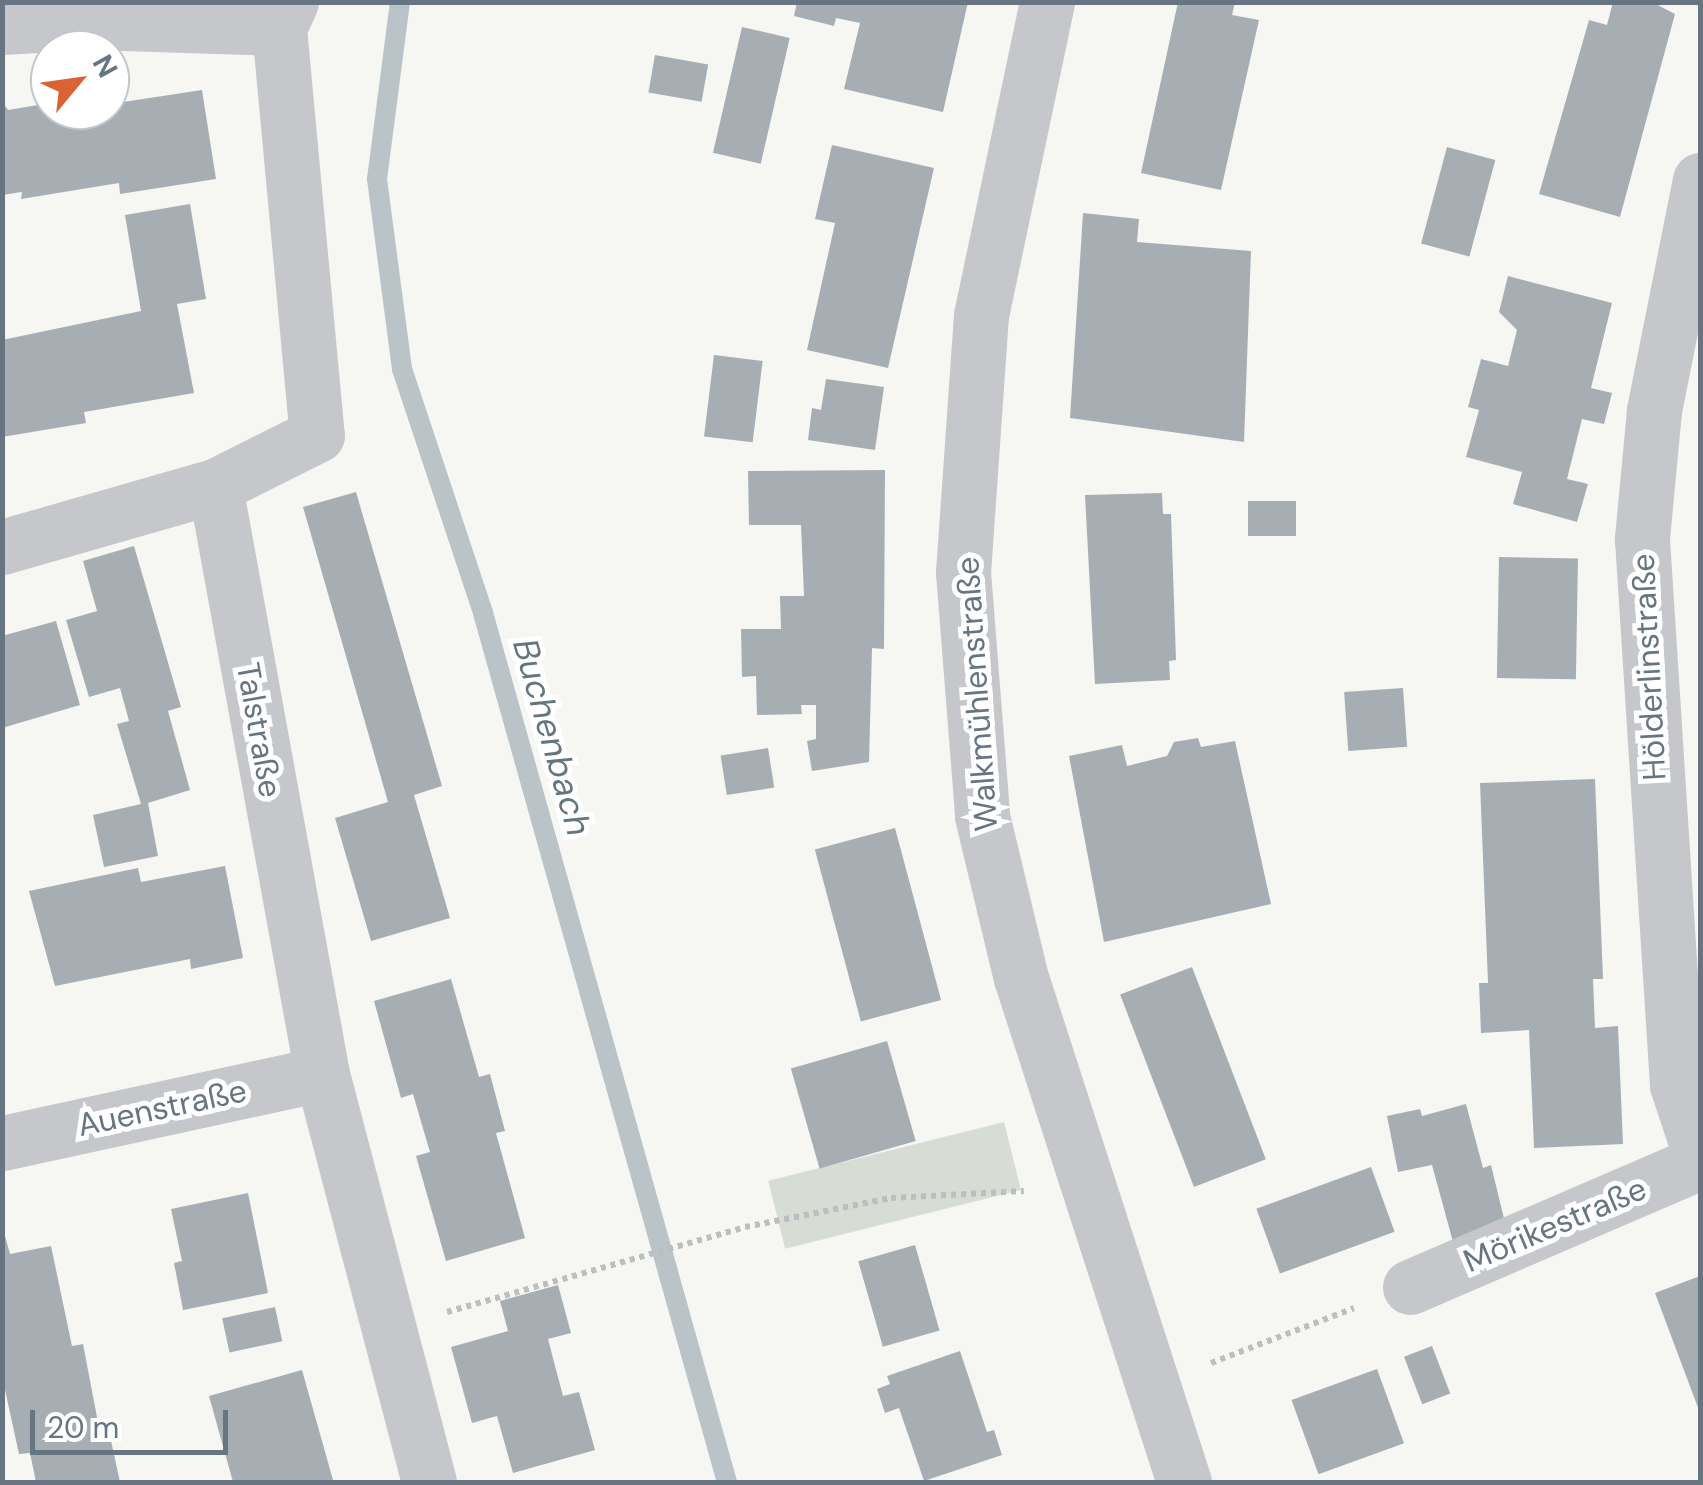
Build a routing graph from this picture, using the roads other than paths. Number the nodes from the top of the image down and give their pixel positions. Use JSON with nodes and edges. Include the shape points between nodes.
{"nodes":[{"id":1,"x":1047,"y":2,"type":"edge"},
{"id":2,"x":286,"y":15,"type":"edge"},
{"id":3,"x":2,"y":27,"type":"edge"},
{"id":4,"x":1700,"y":180,"type":"edge"},
{"id":5,"x":215,"y":486,"type":"junction"},
{"id":6,"x":2,"y":547,"type":"edge"},
{"id":7,"x":322,"y":1074,"type":"junction"},
{"id":8,"x":2,"y":1143,"type":"edge"},
{"id":9,"x":1700,"y":1158,"type":"edge"},
{"id":10,"x":1410,"y":1288,"type":"dead end"},
{"id":11,"x":429,"y":1482,"type":"edge"},
{"id":12,"x":1184,"y":1482,"type":"edge"}],
"edges":[{"from":1,"to":12,"type":"street","name":"Walkmühlenstraße","via":[[981,315],[963,572],[982,816],[1021,978]]},
{"from":2,"to":3,"type":"street"},
{"from":2,"to":5,"type":"street","via":[[318,434]]},
{"from":4,"to":9,"type":"street","name":"Hölderlinstraße","via":[[1654,410],[1642,539],[1677,1085]]},
{"from":5,"to":6,"type":"street"},
{"from":5,"to":7,"type":"street","name":"Talstraße"},
{"from":7,"to":8,"type":"street","name":"Auenstraße"},
{"from":7,"to":11,"type":"street","name":"Talstraße"},
{"from":9,"to":10,"type":"street","name":"Mörikestraße"}]}
